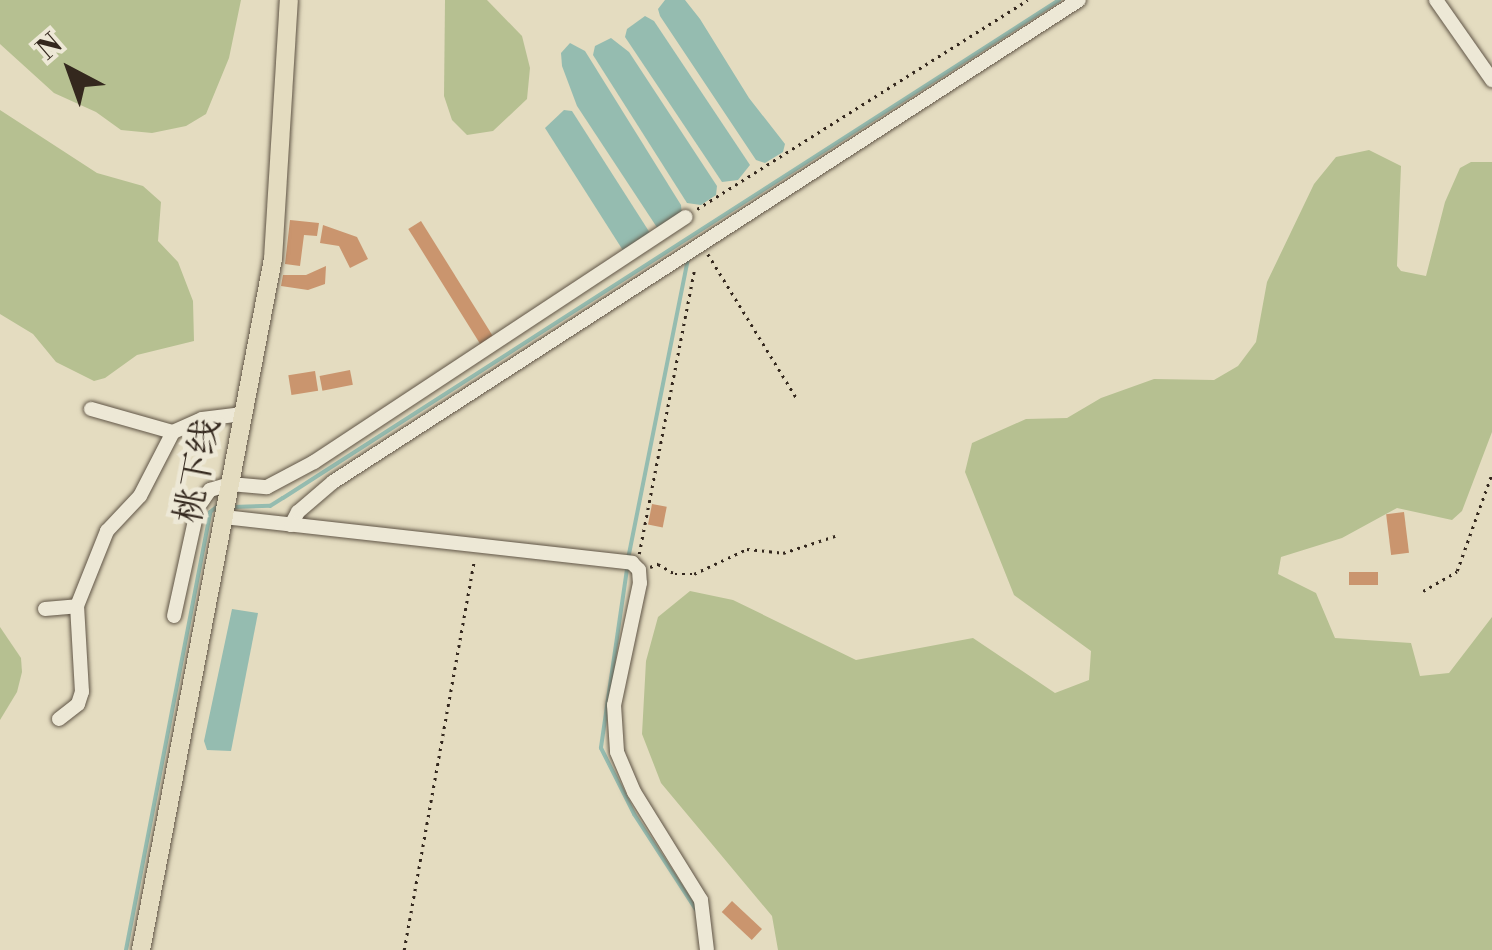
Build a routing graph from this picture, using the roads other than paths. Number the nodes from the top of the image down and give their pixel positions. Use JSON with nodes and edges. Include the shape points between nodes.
{"nodes":[{"id":1,"x":289,"y":0,"type":"edge"},
{"id":2,"x":1079,"y":0,"type":"edge"},
{"id":3,"x":1436,"y":0,"type":"edge"},
{"id":4,"x":1492,"y":80,"type":"edge"},
{"id":5,"x":685,"y":217,"type":"road end"},
{"id":6,"x":91,"y":409,"type":"dead end"},
{"id":7,"x":243,"y":414,"type":"junction"},
{"id":8,"x":173,"y":432,"type":"junction"},
{"id":9,"x":230,"y":484,"type":"junction"},
{"id":10,"x":224,"y":517,"type":"junction"},
{"id":11,"x":291,"y":524,"type":"junction"},
{"id":12,"x":77,"y":606,"type":"junction"},
{"id":13,"x":45,"y":609,"type":"dead end"},
{"id":14,"x":174,"y":616,"type":"dead end"},
{"id":15,"x":60,"y":718,"type":"dead end"},
{"id":16,"x":141,"y":950,"type":"edge"},
{"id":17,"x":707,"y":950,"type":"edge"}],
"edges":[{"from":1,"to":7,"type":"main road","name":"桃下线","via":[[273,258]]},
{"from":2,"to":11,"type":"street","via":[[332,482]]},
{"from":3,"to":4,"type":"street"},
{"from":5,"to":9,"type":"street","via":[[314,462],[266,487]]},
{"from":6,"to":8,"type":"street"},
{"from":7,"to":8,"type":"street","via":[[202,419]]},
{"from":7,"to":9,"type":"main road","name":"桃下线"},
{"from":8,"to":12,"type":"street","via":[[140,496],[107,531]]},
{"from":9,"to":10,"type":"main road","name":"桃下线"},
{"from":9,"to":14,"type":"street","via":[[202,497]]},
{"from":10,"to":11,"type":"street"},
{"from":10,"to":16,"type":"main road","name":"桃下线"},
{"from":11,"to":17,"type":"street","via":[[624,560],[639,570],[614,705],[617,752],[701,900]]},
{"from":12,"to":13,"type":"street"},
{"from":12,"to":15,"type":"street","via":[[82,692]]}]}
